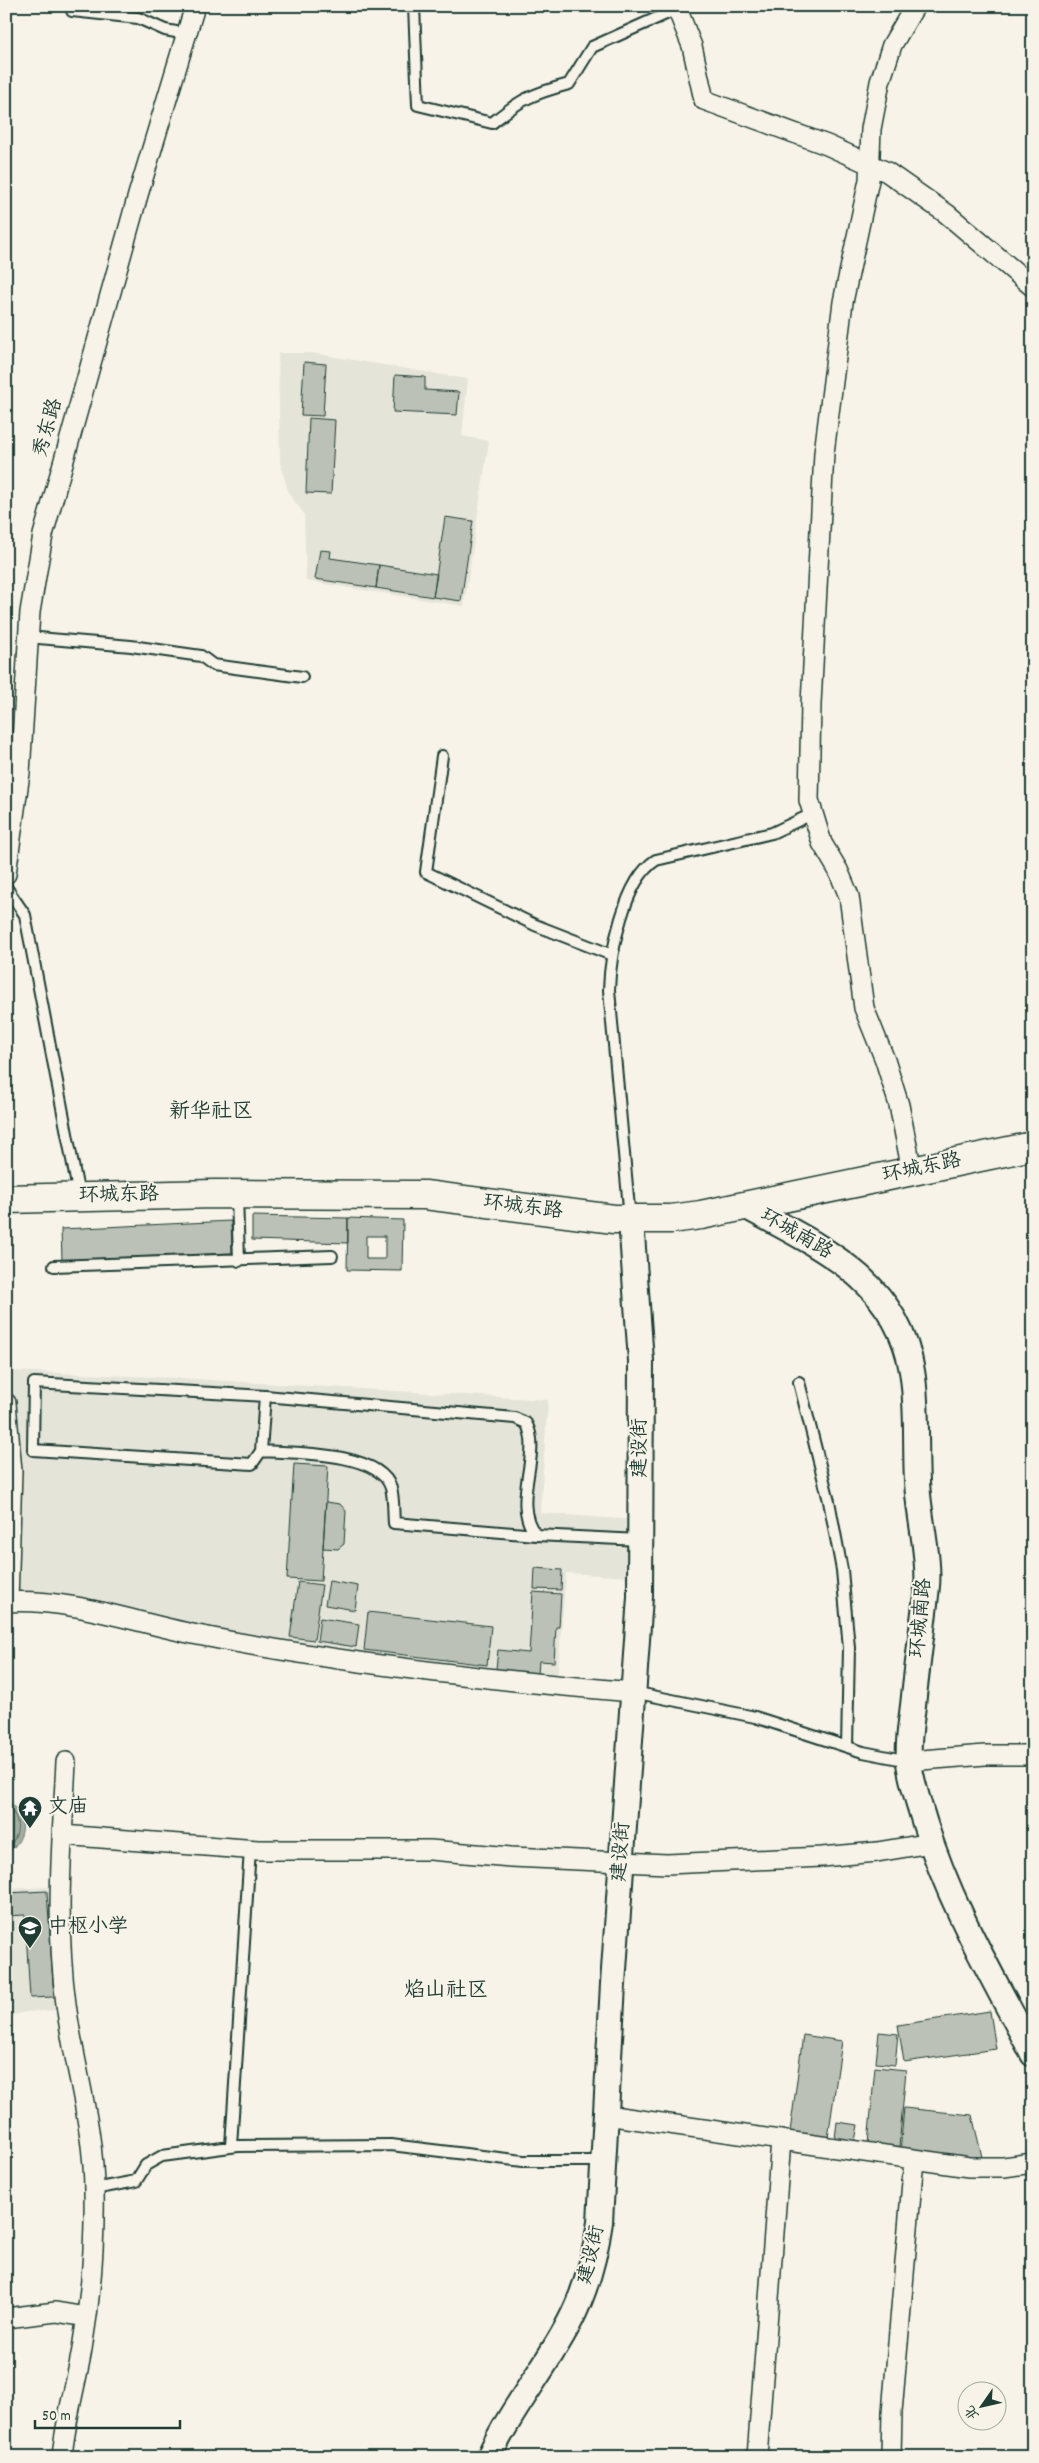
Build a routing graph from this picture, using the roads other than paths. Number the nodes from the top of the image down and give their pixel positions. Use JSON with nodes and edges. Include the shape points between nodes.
{"nodes":[{"id":1,"x":195,"y":6,"type":"edge"},
{"id":2,"x":414,"y":6,"type":"edge"},
{"id":3,"x":915,"y":6,"type":"edge"},
{"id":4,"x":676,"y":7,"type":"edge"},
{"id":5,"x":72,"y":11,"type":"dead end"},
{"id":6,"x":187,"y":34,"type":"junction"},
{"id":7,"x":870,"y":164,"type":"junction"},
{"id":8,"x":1033,"y":287,"type":"edge"},
{"id":9,"x":27,"y":637,"type":"junction"},
{"id":10,"x":302,"y":677,"type":"dead end"},
{"id":11,"x":442,"y":756,"type":"dead end"},
{"id":12,"x":812,"y":814,"type":"junction"},
{"id":13,"x":6,"y":874,"type":"edge"},
{"id":14,"x":6,"y":886,"type":"edge"},
{"id":15,"x":612,"y":955,"type":"junction"},
{"id":16,"x":1033,"y":1146,"type":"edge"},
{"id":17,"x":912,"y":1171,"type":"junction"},
{"id":18,"x":237,"y":1194,"type":"junction"},
{"id":19,"x":79,"y":1197,"type":"junction"},
{"id":20,"x":6,"y":1200,"type":"edge"},
{"id":21,"x":745,"y":1206,"type":"junction"},
{"id":22,"x":630,"y":1220,"type":"junction"},
{"id":23,"x":332,"y":1256,"type":"dead end"},
{"id":24,"x":240,"y":1261,"type":"junction"},
{"id":25,"x":54,"y":1266,"type":"dead end"},
{"id":26,"x":799,"y":1382,"type":"dead end"},
{"id":27,"x":266,"y":1396,"type":"junction"},
{"id":28,"x":6,"y":1403,"type":"edge"},
{"id":29,"x":261,"y":1451,"type":"junction"},
{"id":30,"x":536,"y":1535,"type":"junction"},
{"id":31,"x":640,"y":1540,"type":"junction"},
{"id":32,"x":7,"y":1602,"type":"edge"},
{"id":33,"x":633,"y":1692,"type":"junction"},
{"id":34,"x":847,"y":1747,"type":"junction"},
{"id":35,"x":1033,"y":1755,"type":"edge"},
{"id":36,"x":909,"y":1760,"type":"junction"},
{"id":37,"x":66,"y":1762,"type":"dead end"},
{"id":38,"x":62,"y":1834,"type":"junction"},
{"id":39,"x":931,"y":1843,"type":"junction"},
{"id":40,"x":250,"y":1849,"type":"junction"},
{"id":41,"x":621,"y":1862,"type":"junction"},
{"id":42,"x":1033,"y":2054,"type":"edge"},
{"id":43,"x":606,"y":2115,"type":"junction"},
{"id":44,"x":780,"y":2140,"type":"junction"},
{"id":45,"x":231,"y":2146,"type":"junction"},
{"id":46,"x":914,"y":2159,"type":"junction"},
{"id":47,"x":604,"y":2161,"type":"junction"},
{"id":48,"x":1033,"y":2162,"type":"edge"},
{"id":49,"x":94,"y":2189,"type":"junction"},
{"id":50,"x":86,"y":2317,"type":"junction"},
{"id":51,"x":6,"y":2318,"type":"edge"},
{"id":52,"x":62,"y":2457,"type":"edge"},
{"id":53,"x":489,"y":2457,"type":"edge"},
{"id":54,"x":757,"y":2457,"type":"edge"},
{"id":55,"x":891,"y":2457,"type":"edge"}],
"edges":[{"from":1,"to":6,"type":"street","name":"秀东路"},
{"from":2,"to":4,"type":"lane","via":[[418,105],[492,123],[516,102],[569,84],[592,47]]},
{"from":3,"to":7,"type":"street","via":[[892,45],[880,82],[871,129]]},
{"from":4,"to":7,"type":"street","via":[[692,46],[704,100]]},
{"from":5,"to":6,"type":"lane","via":[[138,18],[165,30]]},
{"from":6,"to":9,"type":"street","name":"秀东路","via":[[135,205],[43,535]]},
{"from":7,"to":8,"type":"street","via":[[888,172],[947,214]]},
{"from":7,"to":12,"type":"street","via":[[844,302],[824,453],[811,704],[809,800]]},
{"from":9,"to":10,"type":"lane","via":[[201,656],[212,665]]},
{"from":9,"to":13,"type":"street","name":"秀东路","via":[[20,773]]},
{"from":11,"to":15,"type":"lane","via":[[426,872],[535,925]]},
{"from":12,"to":15,"type":"lane","via":[[772,833],[656,860],[648,865],[622,912]]},
{"from":12,"to":17,"type":"street","via":[[822,843],[849,896],[860,993],[899,1106]]},
{"from":14,"to":19,"type":"lane","via":[[26,915]]},
{"from":15,"to":22,"type":"lane","via":[[609,990]]},
{"from":16,"to":17,"type":"highway","name":"环城东路"},
{"from":17,"to":21,"type":"highway","name":"环城东路"},
{"from":18,"to":19,"type":"highway","name":"环城东路"},
{"from":18,"to":22,"type":"highway","name":"环城东路","via":[[425,1196]]},
{"from":18,"to":24,"type":"lane"},
{"from":19,"to":20,"type":"highway","name":"环城东路"},
{"from":21,"to":22,"type":"highway","name":"环城东路","via":[[671,1219]]},
{"from":21,"to":36,"type":"street","name":"环城南路","via":[[833,1255],[852,1270],[882,1300],[906,1344],[912,1372],[917,1486],[927,1581]]},
{"from":22,"to":31,"type":"street","name":"建设街","via":[[641,1361]]},
{"from":23,"to":24,"type":"lane"},
{"from":24,"to":25,"type":"lane"},
{"from":26,"to":34,"type":"lane","via":[[829,1501],[842,1570],[849,1648]]},
{"from":27,"to":29,"type":"lane"},
{"from":27,"to":29,"type":"lane","via":[[34,1383],[32,1450],[252,1464]]},
{"from":27,"to":30,"type":"lane","via":[[520,1419],[526,1423],[531,1436],[525,1510]]},
{"from":28,"to":32,"type":"street","via":[[12,1471]]},
{"from":29,"to":30,"type":"lane","via":[[328,1456],[366,1464],[382,1473],[391,1488],[394,1523]]},
{"from":30,"to":31,"type":"lane"},
{"from":31,"to":33,"type":"street","name":"建设街","via":[[640,1597]]},
{"from":32,"to":33,"type":"street","via":[[59,1604],[202,1636],[393,1667],[497,1681]]},
{"from":33,"to":34,"type":"lane","via":[[755,1717]]},
{"from":33,"to":41,"type":"street","name":"建设街"},
{"from":34,"to":36,"type":"lane"},
{"from":35,"to":36,"type":"street"},
{"from":36,"to":39,"type":"street","name":"环城南路","via":[[913,1785]]},
{"from":37,"to":38,"type":"street"},
{"from":38,"to":40,"type":"street"},
{"from":38,"to":49,"type":"street","via":[[58,1906],[62,1963],[66,2005],[90,2124]]},
{"from":39,"to":41,"type":"street","via":[[877,1852],[766,1861]]},
{"from":39,"to":42,"type":"street","name":"环城南路","via":[[957,1908]]},
{"from":40,"to":41,"type":"street","via":[[420,1850]]},
{"from":40,"to":45,"type":"lane"},
{"from":41,"to":43,"type":"street","name":"建设街"},
{"from":43,"to":44,"type":"street"},
{"from":43,"to":47,"type":"street","name":"建设街"},
{"from":44,"to":46,"type":"street"},
{"from":44,"to":54,"type":"street"},
{"from":45,"to":47,"type":"lane","via":[[391,2145],[523,2161]]},
{"from":45,"to":49,"type":"lane","via":[[162,2156],[146,2165],[136,2181]]},
{"from":46,"to":48,"type":"street","via":[[988,2168]]},
{"from":46,"to":55,"type":"street"},
{"from":47,"to":53,"type":"street","name":"建设街","via":[[596,2248],[580,2299]]},
{"from":49,"to":50,"type":"street","via":[[93,2261]]},
{"from":50,"to":51,"type":"street","via":[[56,2312]]},
{"from":50,"to":52,"type":"street"}]}
